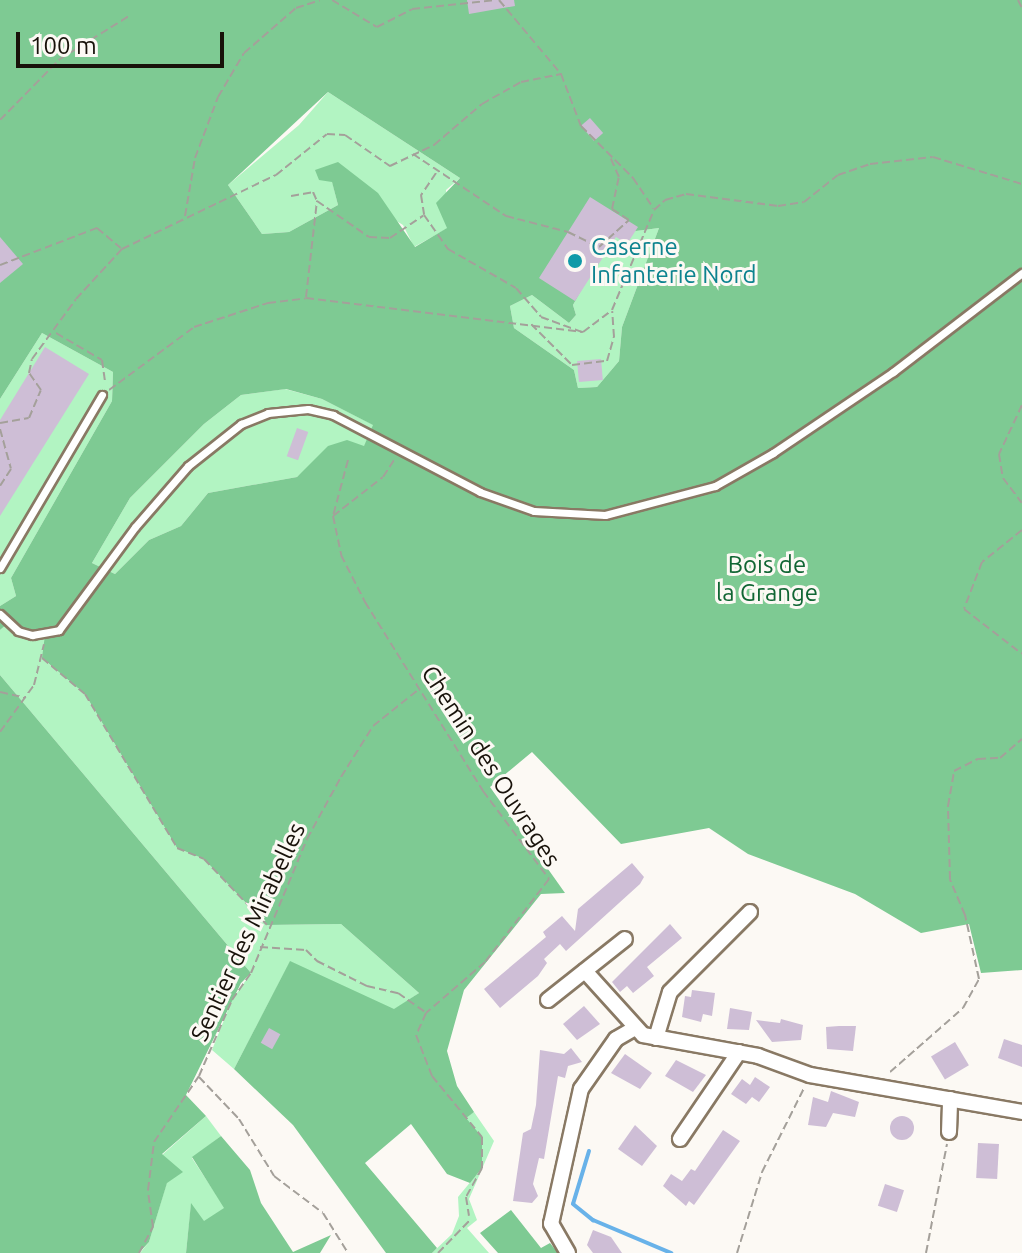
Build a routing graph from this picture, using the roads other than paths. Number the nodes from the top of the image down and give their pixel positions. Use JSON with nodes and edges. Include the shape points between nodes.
{"nodes":[{"id":1,"x":1022,"y":273,"type":"edge"},
{"id":2,"x":102,"y":395,"type":"road end"},
{"id":3,"x":0,"y":568,"type":"edge"},
{"id":4,"x":0,"y":614,"type":"edge"},
{"id":5,"x":750,"y":912,"type":"dead end"},
{"id":6,"x":625,"y":939,"type":"dead end"},
{"id":7,"x":585,"y":971,"type":"junction"},
{"id":8,"x":548,"y":1000,"type":"dead end"},
{"id":9,"x":633,"y":1029,"type":"junction"},
{"id":10,"x":656,"y":1038,"type":"junction"},
{"id":11,"x":739,"y":1052,"type":"junction"},
{"id":12,"x":950,"y":1099,"type":"junction"},
{"id":13,"x":1022,"y":1112,"type":"edge"},
{"id":14,"x":949,"y":1132,"type":"road end"},
{"id":15,"x":680,"y":1139,"type":"dead end"},
{"id":16,"x":568,"y":1253,"type":"edge"}],
"edges":[{"from":1,"to":4,"type":"lane","via":[[893,372],[773,453],[715,486],[605,515],[534,511],[480,492],[359,424],[308,409],[268,413],[216,440],[161,495],[70,620],[46,635],[18,631]]},
{"from":2,"to":3,"type":"lane"},
{"from":5,"to":10,"type":"street","via":[[670,992]]},
{"from":6,"to":7,"type":"street"},
{"from":7,"to":8,"type":"street"},
{"from":7,"to":9,"type":"street"},
{"from":9,"to":10,"type":"street"},
{"from":9,"to":16,"type":"street","via":[[616,1039],[581,1089],[551,1224]]},
{"from":10,"to":11,"type":"street"},
{"from":11,"to":12,"type":"street","via":[[808,1081],[885,1085]]},
{"from":11,"to":15,"type":"street"},
{"from":12,"to":13,"type":"street"},
{"from":12,"to":14,"type":"street"}]}
